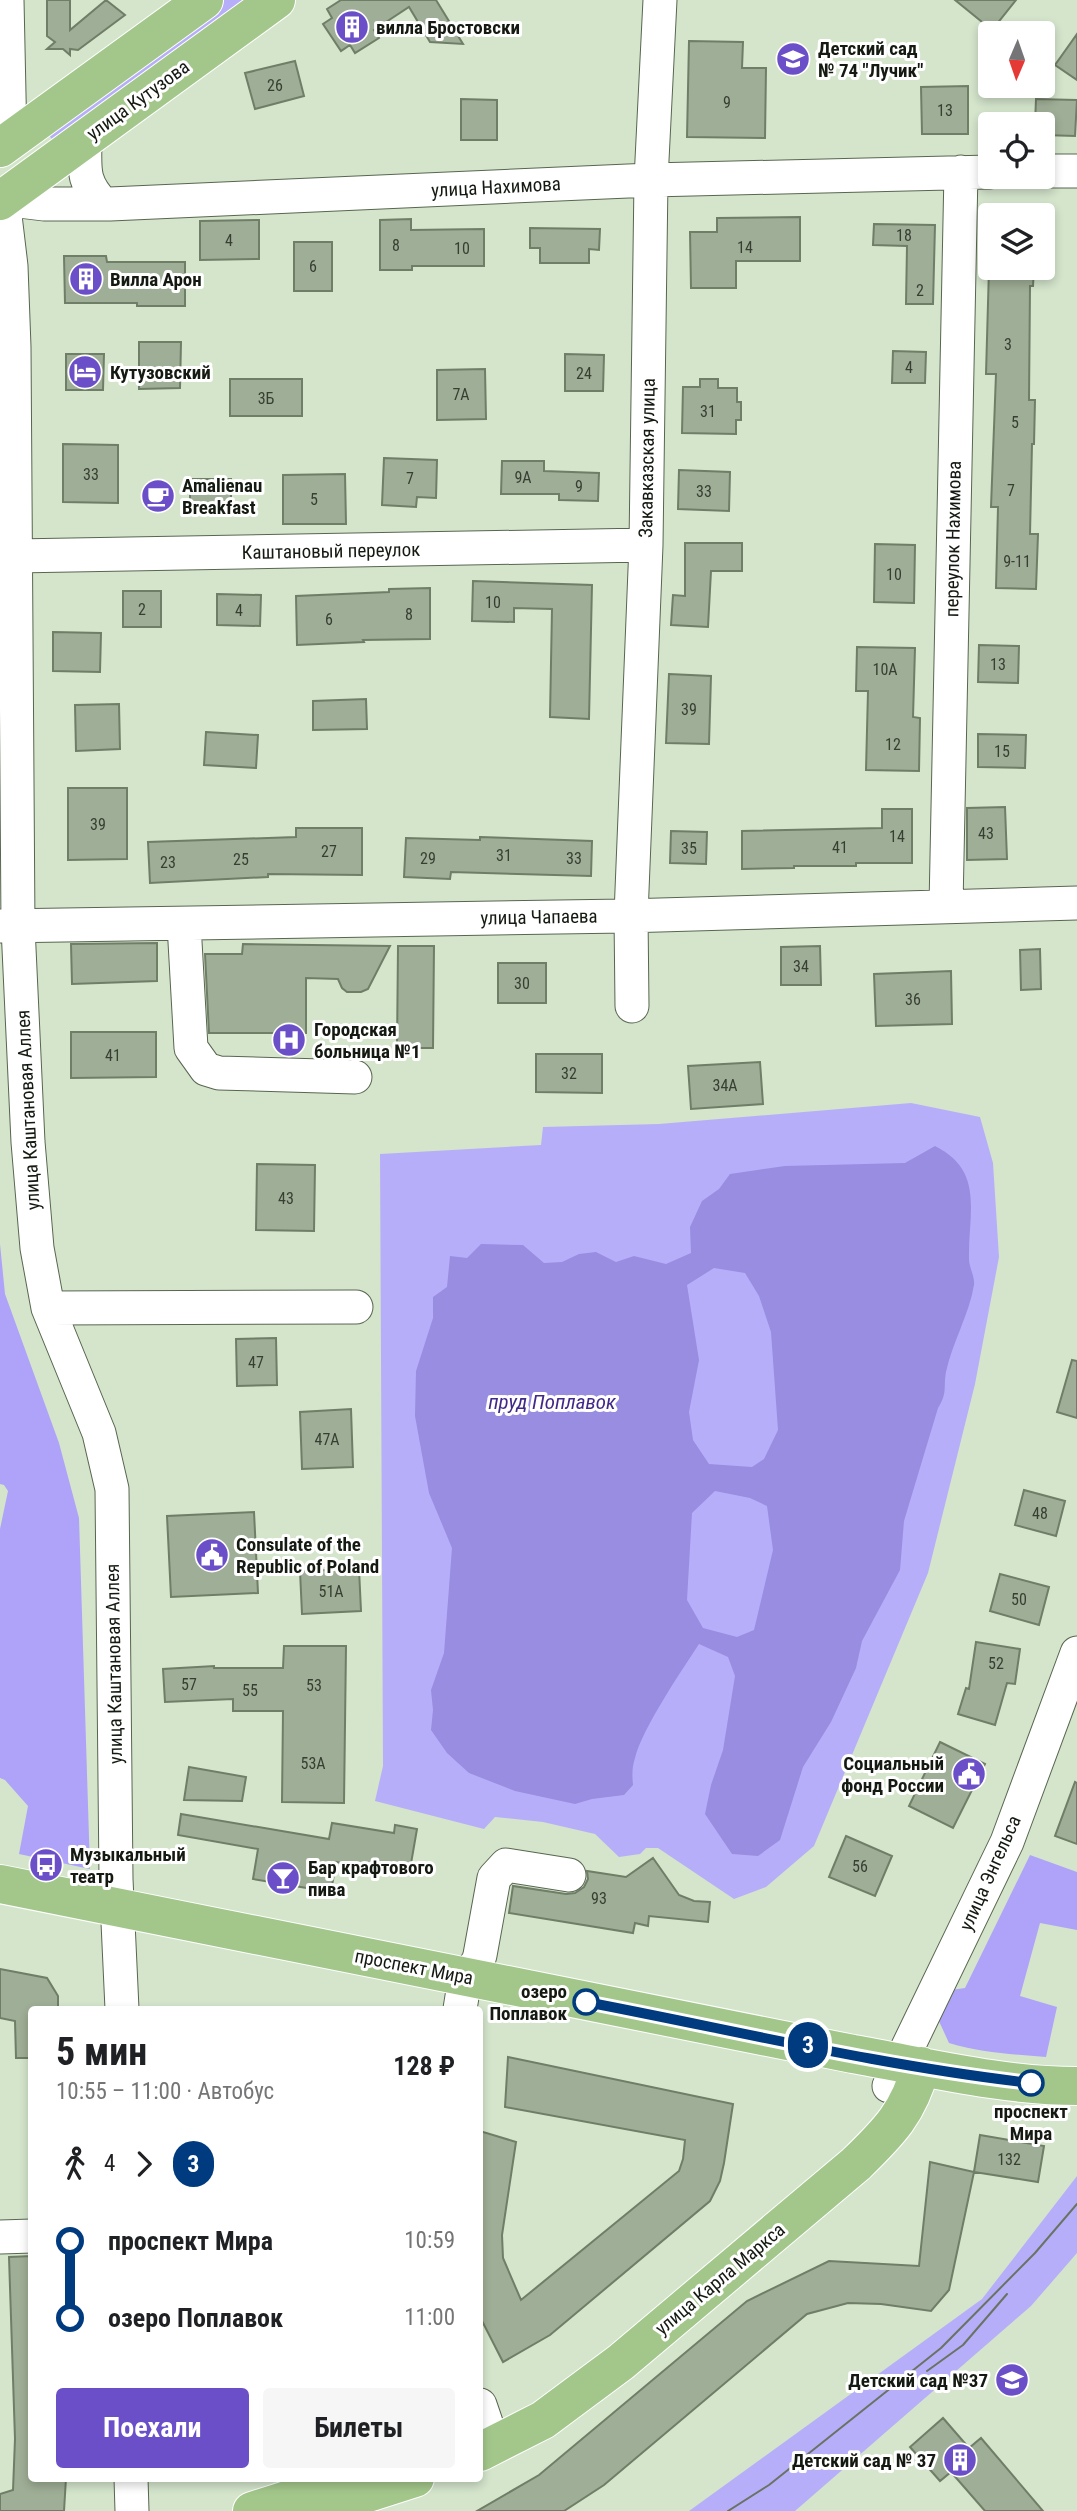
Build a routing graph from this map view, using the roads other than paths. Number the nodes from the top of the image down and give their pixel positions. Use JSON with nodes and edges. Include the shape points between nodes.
{"nodes":[{"id":1,"x":7,"y":0,"type":"edge"},
{"id":2,"x":204,"y":0,"type":"edge"},
{"id":3,"x":276,"y":0,"type":"edge"},
{"id":4,"x":660,"y":0,"type":"edge"},
{"id":5,"x":85,"y":139,"type":"junction"},
{"id":6,"x":5,"y":145,"type":"edge"},
{"id":7,"x":1055,"y":171,"type":"edge"},
{"id":8,"x":1077,"y":171,"type":"edge"},
{"id":9,"x":976,"y":172,"type":"edge"},
{"id":10,"x":651,"y":180,"type":"junction"},
{"id":11,"x":1,"y":200,"type":"edge"},
{"id":12,"x":103,"y":204,"type":"junction"},
{"id":13,"x":646,"y":545,"type":"junction"},
{"id":14,"x":15,"y":556,"type":"junction"},
{"id":15,"x":1077,"y":903,"type":"edge"},
{"id":16,"x":946,"y":906,"type":"junction"},
{"id":17,"x":631,"y":915,"type":"junction"},
{"id":18,"x":6,"y":923,"type":"edge"},
{"id":19,"x":184,"y":923,"type":"junction"},
{"id":20,"x":632,"y":1006,"type":"dead end"},
{"id":21,"x":355,"y":1077,"type":"dead end"},
{"id":22,"x":356,"y":1307,"type":"dead end"},
{"id":23,"x":48,"y":1308,"type":"junction"},
{"id":24,"x":1077,"y":1653,"type":"edge"},
{"id":25,"x":569,"y":1875,"type":"dead end"},
{"id":26,"x":0,"y":1884,"type":"edge"},
{"id":27,"x":0,"y":1907,"type":"edge"},
{"id":28,"x":119,"y":1920,"type":"junction"},
{"id":29,"x":462,"y":1996,"type":"edge"},
{"id":30,"x":122,"y":2006,"type":"edge"},
{"id":31,"x":906,"y":2077,"type":"junction"},
{"id":32,"x":1077,"y":2086,"type":"edge"},
{"id":33,"x":1077,"y":2105,"type":"edge"},
{"id":34,"x":28,"y":2236,"type":"edge"},
{"id":35,"x":0,"y":2237,"type":"edge"},
{"id":36,"x":484,"y":2432,"type":"edge"},
{"id":37,"x":131,"y":2482,"type":"edge"},
{"id":38,"x":343,"y":2482,"type":"edge"},
{"id":39,"x":403,"y":2482,"type":"edge"},
{"id":40,"x":132,"y":2511,"type":"edge"},
{"id":41,"x":252,"y":2511,"type":"edge"},
{"id":42,"x":312,"y":2511,"type":"edge"}],
"edges":[{"from":1,"to":6,"type":"street"},
{"from":2,"to":6,"type":"main road"},
{"from":3,"to":5,"type":"main road","name":"улица Кутузова"},
{"from":4,"to":10,"type":"street","name":"Закавказская улица"},
{"from":5,"to":11,"type":"main road","name":"улица Кутузова"},
{"from":5,"to":12,"type":"street","via":[[85,174],[90,191]]},
{"from":7,"to":8,"type":"street"},
{"from":9,"to":10,"type":"street","name":"улица Нахимова"},
{"from":9,"to":16,"type":"street","name":"переулок Нахимова"},
{"from":10,"to":12,"type":"street","name":"улица Нахимова"},
{"from":10,"to":13,"type":"street","name":"Закавказская улица"},
{"from":11,"to":12,"type":"street","name":"улица Нахимова"},
{"from":11,"to":14,"type":"street","name":"улица Каштановая Аллея","via":[[11,266]]},
{"from":13,"to":14,"type":"street","name":"Каштановый переулок"},
{"from":13,"to":17,"type":"street","name":"Закавказская улица"},
{"from":14,"to":18,"type":"street","name":"улица Каштановая Аллея"},
{"from":15,"to":16,"type":"street","name":"улица Чапаева"},
{"from":16,"to":17,"type":"street","name":"улица Чапаева"},
{"from":17,"to":19,"type":"street","name":"улица Чапаева"},
{"from":17,"to":20,"type":"street","name":"Закавказская улица"},
{"from":18,"to":19,"type":"street","name":"улица Чапаева"},
{"from":18,"to":23,"type":"street","name":"улица Каштановая Аллея","via":[[37,1248]]},
{"from":19,"to":21,"type":"street","via":[[191,1048],[206,1069]]},
{"from":22,"to":23,"type":"street"},
{"from":23,"to":28,"type":"street","name":"улица Каштановая Аллея","via":[[99,1433],[112,1489]]},
{"from":24,"to":31,"type":"street","name":"улица Энгельса","via":[[1007,1842]]},
{"from":25,"to":29,"type":"street","via":[[506,1865],[494,1878],[478,1962]]},
{"from":26,"to":28,"type":"main road","name":"проспект Мира"},
{"from":27,"to":28,"type":"main road","name":"проспект Мира"},
{"from":28,"to":29,"type":"main road","name":"проспект Мира"},
{"from":28,"to":30,"type":"street","name":"улица Каштановая Аллея"},
{"from":29,"to":31,"type":"main road","name":"проспект Мира"},
{"from":31,"to":32,"type":"main road","name":"проспект Мира"},
{"from":31,"to":33,"type":"main road","name":"проспект Мира","via":[[1031,2105]]},
{"from":31,"to":36,"type":"main road","name":"улица Карла Маркса","via":[[892,2129],[748,2256],[610,2371],[543,2420]]},
{"from":34,"to":35,"type":"street"},
{"from":37,"to":40,"type":"street"},
{"from":38,"to":41,"type":"main road"},
{"from":39,"to":42,"type":"main road"}]}
